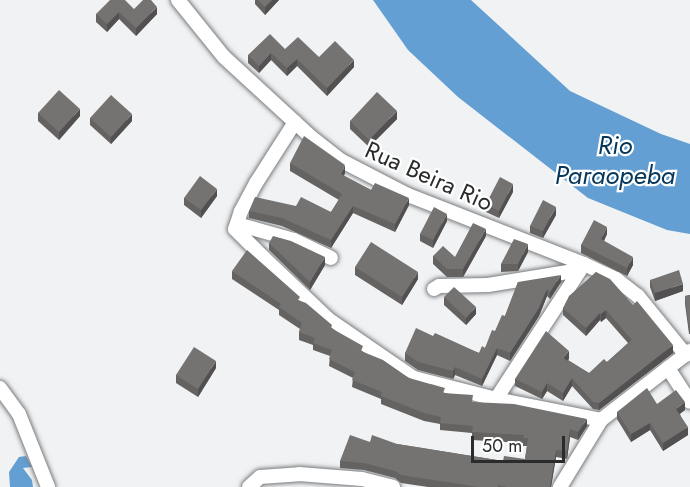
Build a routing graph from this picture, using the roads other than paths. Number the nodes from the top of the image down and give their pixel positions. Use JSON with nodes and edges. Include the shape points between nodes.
{"nodes":[{"id":1,"x":178,"y":0,"type":"edge"},
{"id":2,"x":295,"y":122,"type":"junction"},
{"id":3,"x":237,"y":224,"type":"junction"},
{"id":4,"x":331,"y":258,"type":"dead end"},
{"id":5,"x":582,"y":267,"type":"junction"},
{"id":6,"x":434,"y":289,"type":"dead end"},
{"id":7,"x":688,"y":353,"type":"edge"},
{"id":8,"x":668,"y":368,"type":"junction"},
{"id":9,"x":0,"y":388,"type":"edge"},
{"id":10,"x":496,"y":399,"type":"junction"},
{"id":11,"x":690,"y":402,"type":"edge"},
{"id":12,"x":601,"y":420,"type":"junction"},
{"id":13,"x":48,"y":487,"type":"edge"},
{"id":14,"x":249,"y":487,"type":"edge"},
{"id":15,"x":393,"y":487,"type":"edge"},
{"id":16,"x":560,"y":487,"type":"edge"}],
"edges":[{"from":1,"to":2,"type":"street","name":"Rua Beira Rio","via":[[224,57]]},
{"from":2,"to":3,"type":"street","via":[[256,183]]},
{"from":2,"to":5,"type":"street","name":"Rua Beira Rio","via":[[342,161],[408,195]]},
{"from":3,"to":4,"type":"street","via":[[294,240]]},
{"from":3,"to":10,"type":"street","via":[[235,229],[328,320],[414,378]]},
{"from":5,"to":6,"type":"street","via":[[488,285]]},
{"from":5,"to":7,"type":"street","name":"Rua Beira Rio","via":[[616,279],[638,296]]},
{"from":5,"to":10,"type":"street"},
{"from":7,"to":8,"type":"street"},
{"from":8,"to":11,"type":"street"},
{"from":8,"to":12,"type":"street"},
{"from":9,"to":13,"type":"street","via":[[19,414]]},
{"from":10,"to":12,"type":"street"},
{"from":12,"to":16,"type":"street"},
{"from":14,"to":15,"type":"street","via":[[260,477],[299,474],[363,479]]}]}
